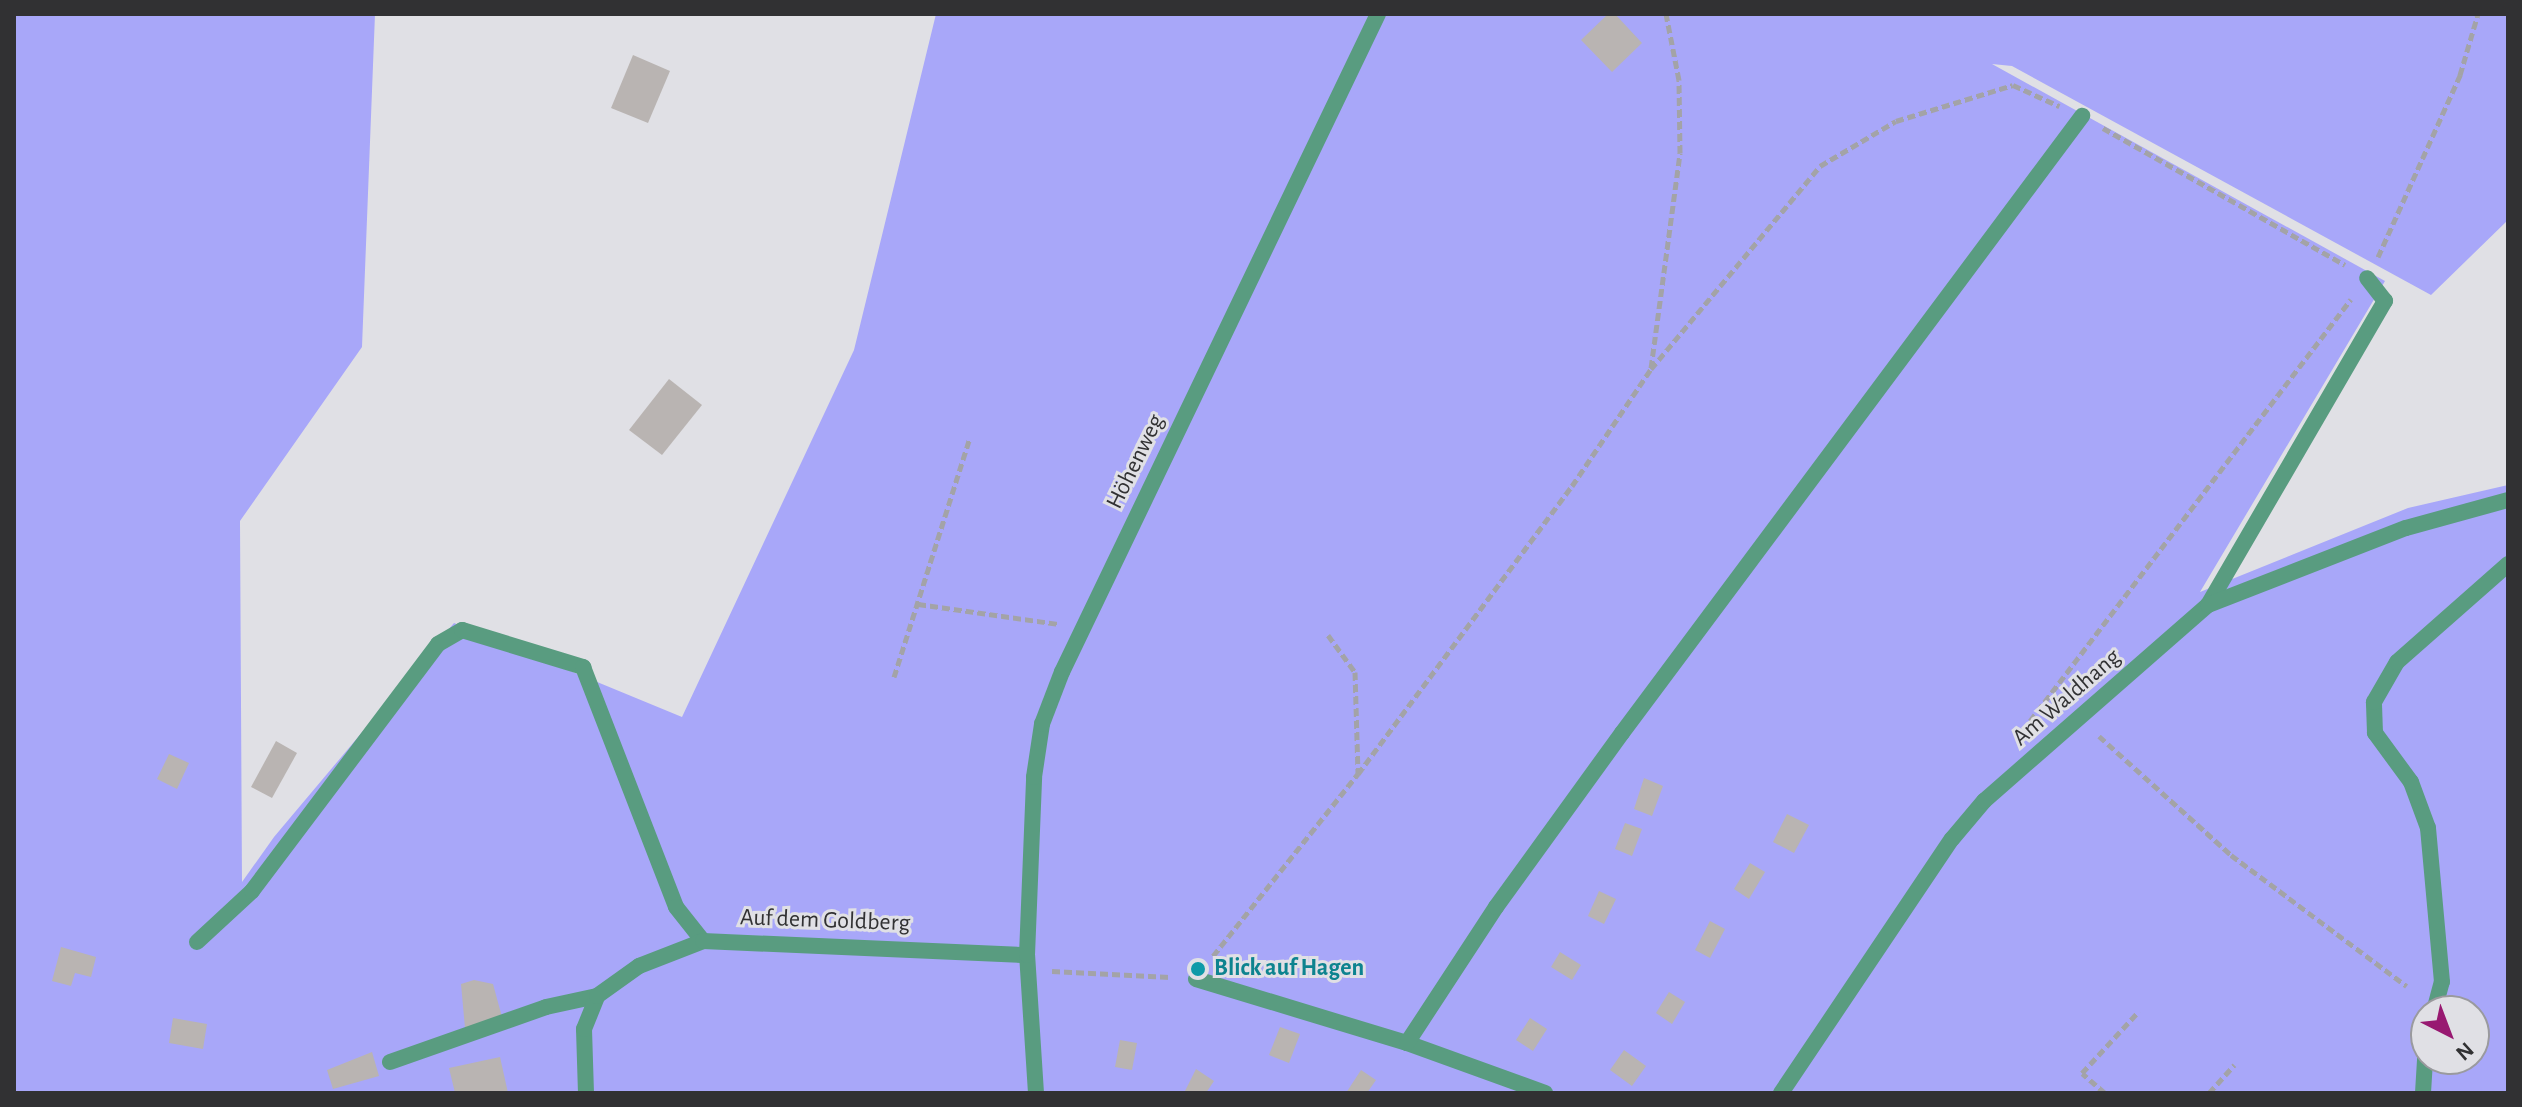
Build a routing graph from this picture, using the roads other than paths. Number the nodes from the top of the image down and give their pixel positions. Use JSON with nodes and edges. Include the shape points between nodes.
{"nodes":[{"id":1,"x":1378,"y":14,"type":"edge"},
{"id":2,"x":2082,"y":116,"type":"road end"},
{"id":3,"x":2367,"y":278,"type":"road end"},
{"id":4,"x":2508,"y":500,"type":"edge"},
{"id":5,"x":2508,"y":564,"type":"edge"},
{"id":6,"x":2208,"y":605,"type":"junction"},
{"id":7,"x":703,"y":941,"type":"junction"},
{"id":8,"x":197,"y":942,"type":"dead end"},
{"id":9,"x":1027,"y":963,"type":"junction"},
{"id":10,"x":1196,"y":979,"type":"road end"},
{"id":11,"x":2438,"y":995,"type":"edge"},
{"id":12,"x":597,"y":996,"type":"junction"},
{"id":13,"x":1407,"y":1043,"type":"junction"},
{"id":14,"x":390,"y":1062,"type":"dead end"},
{"id":15,"x":586,"y":1093,"type":"edge"},
{"id":16,"x":1036,"y":1093,"type":"edge"},
{"id":17,"x":1545,"y":1093,"type":"edge"},
{"id":18,"x":1781,"y":1093,"type":"edge"}],
"edges":[{"from":1,"to":9,"type":"lane","name":"Höhenweg","via":[[1083,627],[1042,724],[1034,777]]},
{"from":2,"to":13,"type":"lane","via":[[1622,733],[1496,907]]},
{"from":3,"to":6,"type":"lane","via":[[2385,301]]},
{"from":4,"to":6,"type":"lane","name":"Am Waldhang","via":[[2406,528]]},
{"from":5,"to":11,"type":"lane","via":[[2397,662],[2374,702],[2375,733],[2411,782],[2428,828],[2442,982]]},
{"from":6,"to":18,"type":"lane","name":"Am Waldhang","via":[[1984,801],[1952,839]]},
{"from":7,"to":8,"type":"lane","via":[[676,907],[583,667],[462,630],[438,644],[252,891]]},
{"from":7,"to":9,"type":"lane","name":"Auf dem Goldberg"},
{"from":7,"to":12,"type":"lane","name":"Auf dem Goldberg","via":[[639,966]]},
{"from":9,"to":16,"type":"lane"},
{"from":10,"to":13,"type":"lane"},
{"from":12,"to":14,"type":"lane","via":[[546,1007]]},
{"from":12,"to":15,"type":"lane","via":[[584,1029]]},
{"from":13,"to":17,"type":"lane"}]}
